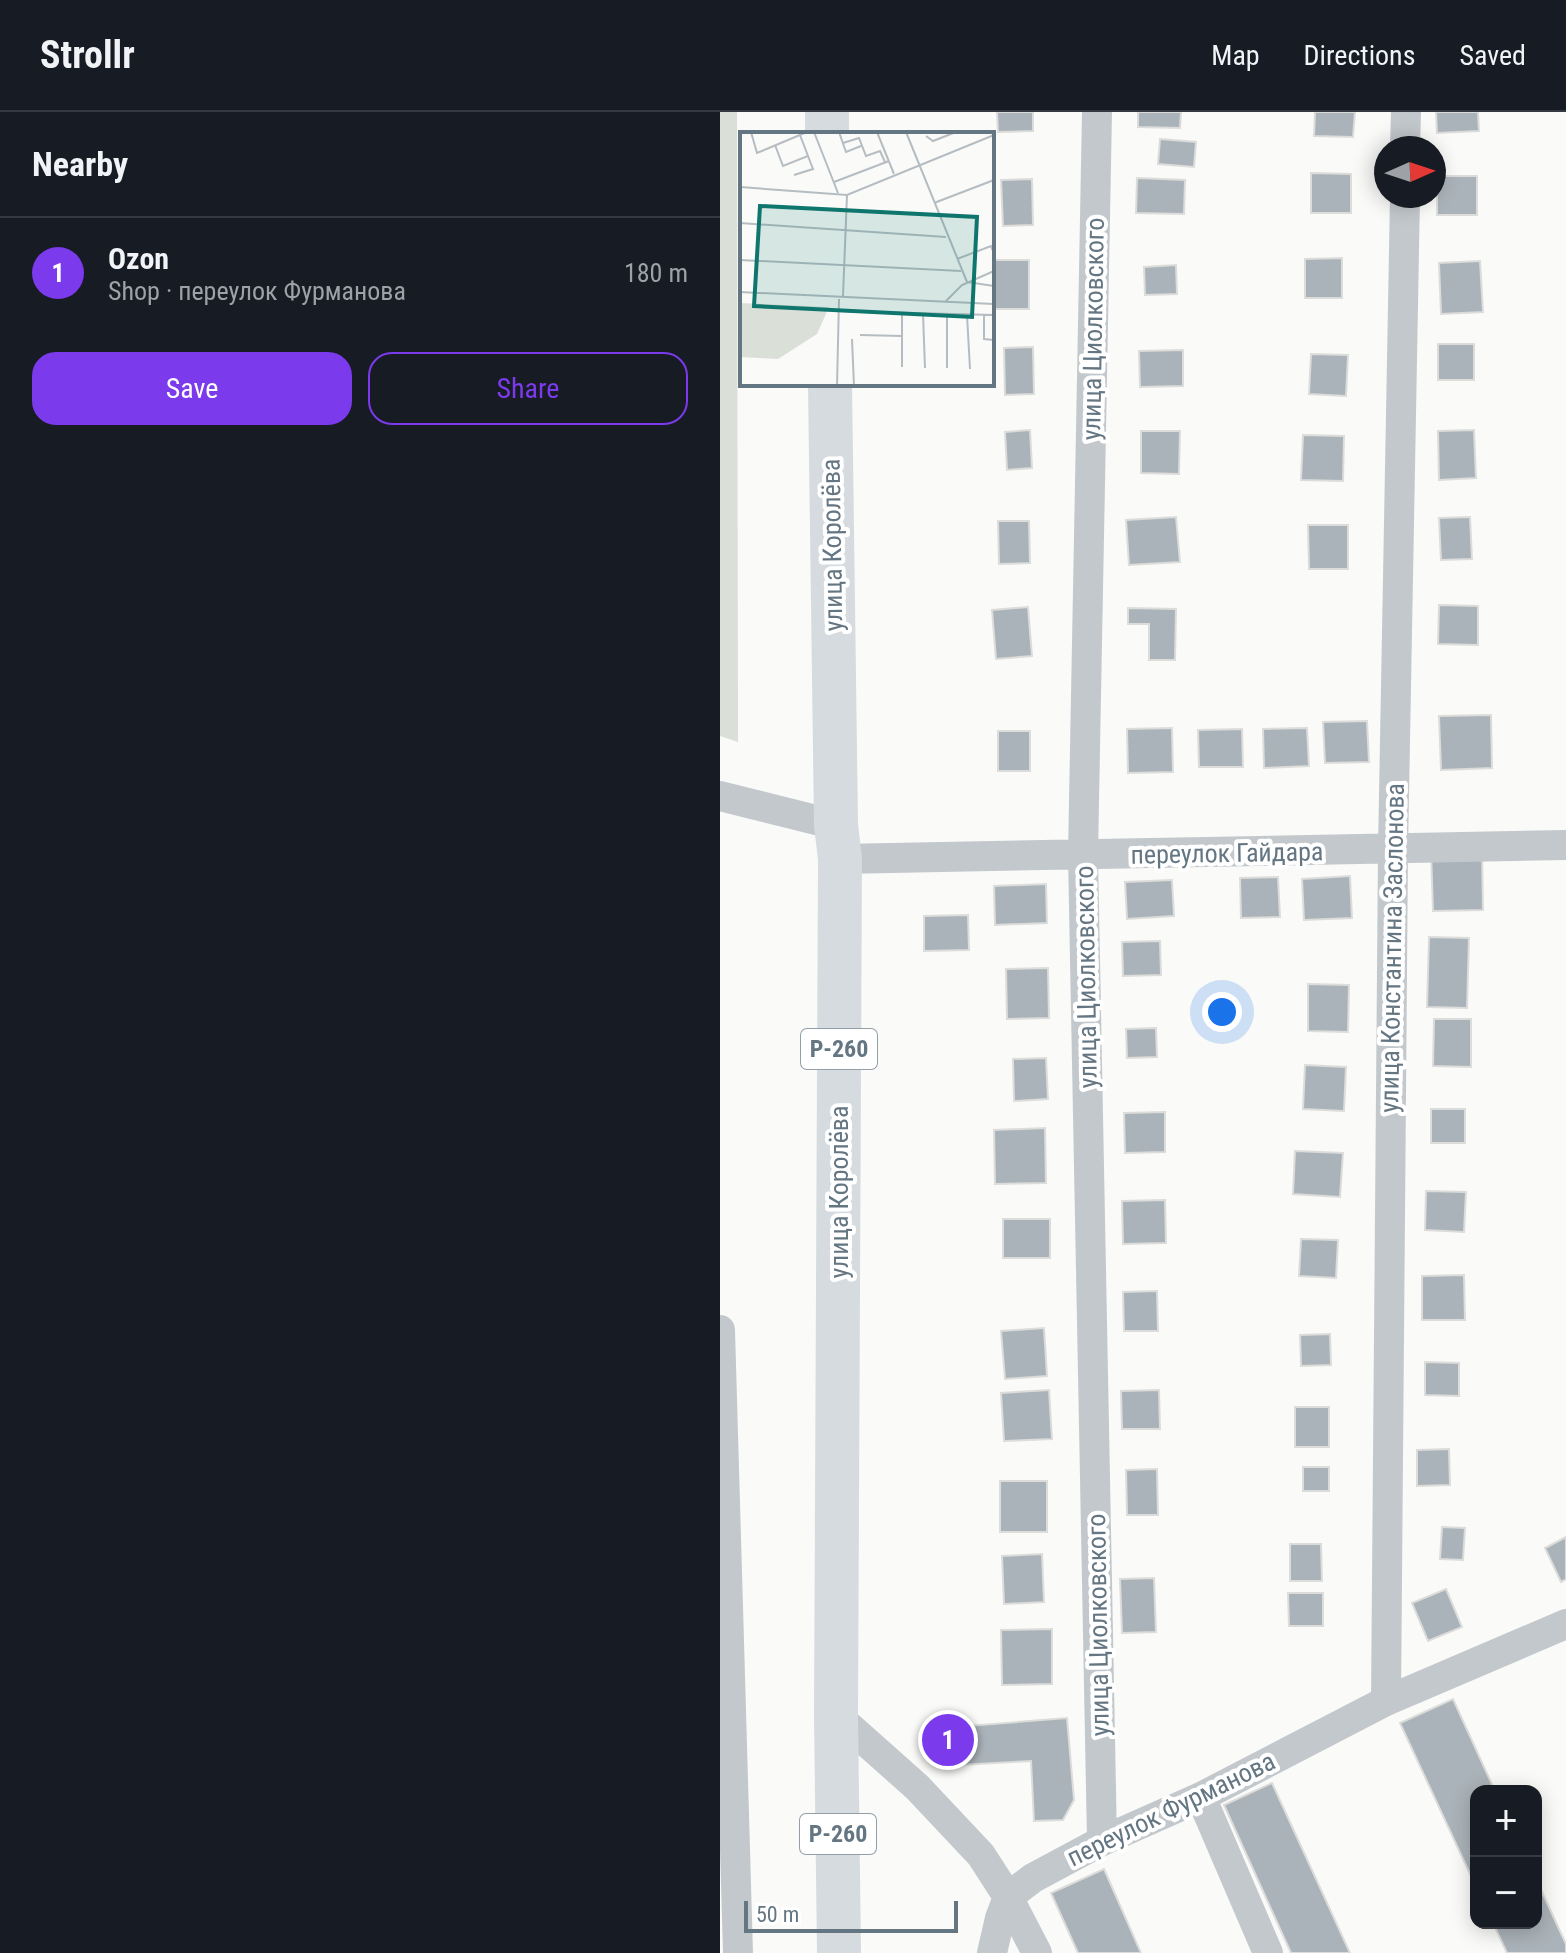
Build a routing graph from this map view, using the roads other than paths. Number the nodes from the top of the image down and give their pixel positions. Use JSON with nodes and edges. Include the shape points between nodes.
{"nodes":[{"id":1,"x":1097,"y":112,"type":"edge"},
{"id":2,"x":1406,"y":112,"type":"edge"},
{"id":3,"x":1405,"y":136,"type":"edge"},
{"id":4,"x":1405,"y":208,"type":"edge"},
{"id":5,"x":830,"y":386,"type":"edge"},
{"id":6,"x":720,"y":796,"type":"edge"},
{"id":7,"x":838,"y":842,"type":"junction"},
{"id":8,"x":1566,"y":845,"type":"edge"},
{"id":9,"x":1393,"y":850,"type":"junction"},
{"id":10,"x":1083,"y":855,"type":"junction"},
{"id":11,"x":720,"y":1330,"type":"edge"},
{"id":12,"x":720,"y":1362,"type":"edge"},
{"id":13,"x":723,"y":1534,"type":"edge"},
{"id":14,"x":1566,"y":1624,"type":"edge"},
{"id":15,"x":1386,"y":1701,"type":"junction"},
{"id":16,"x":836,"y":1715,"type":"junction"},
{"id":17,"x":726,"y":1743,"type":"edge"},
{"id":18,"x":1201,"y":1797,"type":"junction"},
{"id":19,"x":1102,"y":1841,"type":"junction"},
{"id":20,"x":1008,"y":1897,"type":"junction"},
{"id":21,"x":728,"y":1912,"type":"edge"},
{"id":22,"x":738,"y":1953,"type":"edge"},
{"id":23,"x":839,"y":1953,"type":"edge"},
{"id":24,"x":992,"y":1953,"type":"edge"},
{"id":25,"x":1037,"y":1953,"type":"edge"},
{"id":26,"x":1268,"y":1953,"type":"edge"}],
"edges":[{"from":1,"to":10,"type":"street","name":"улица Циолковского"},
{"from":2,"to":3,"type":"street"},
{"from":4,"to":9,"type":"street","name":"улица Константина Заслонова"},
{"from":5,"to":7,"type":"highway","name":"улица Королёва","number":"Р-260"},
{"from":6,"to":7,"type":"street","name":"переулок Гайдара"},
{"from":7,"to":10,"type":"street","name":"переулок Гайдара"},
{"from":7,"to":16,"type":"highway","name":"улица Королёва","number":"Р-260"},
{"from":8,"to":9,"type":"street","name":"переулок Гайдара"},
{"from":9,"to":10,"type":"street","name":"переулок Гайдара"},
{"from":9,"to":15,"type":"street","name":"улица Константина Заслонова"},
{"from":10,"to":19,"type":"street","name":"улица Циолковского"},
{"from":11,"to":12,"type":"street"},
{"from":12,"to":13,"type":"street"},
{"from":13,"to":17,"type":"street"},
{"from":14,"to":15,"type":"street","name":"переулок Фурманова"},
{"from":15,"to":18,"type":"street","name":"переулок Фурманова"},
{"from":16,"to":20,"type":"street","via":[[917,1787],[981,1855]]},
{"from":16,"to":23,"type":"highway","name":"улица Королёва","number":"Р-260"},
{"from":17,"to":21,"type":"street"},
{"from":18,"to":19,"type":"street","name":"переулок Фурманова"},
{"from":18,"to":26,"type":"street"},
{"from":19,"to":20,"type":"street","name":"переулок Фурманова"},
{"from":20,"to":24,"type":"street"},
{"from":20,"to":25,"type":"street"},
{"from":21,"to":22,"type":"street"}]}
